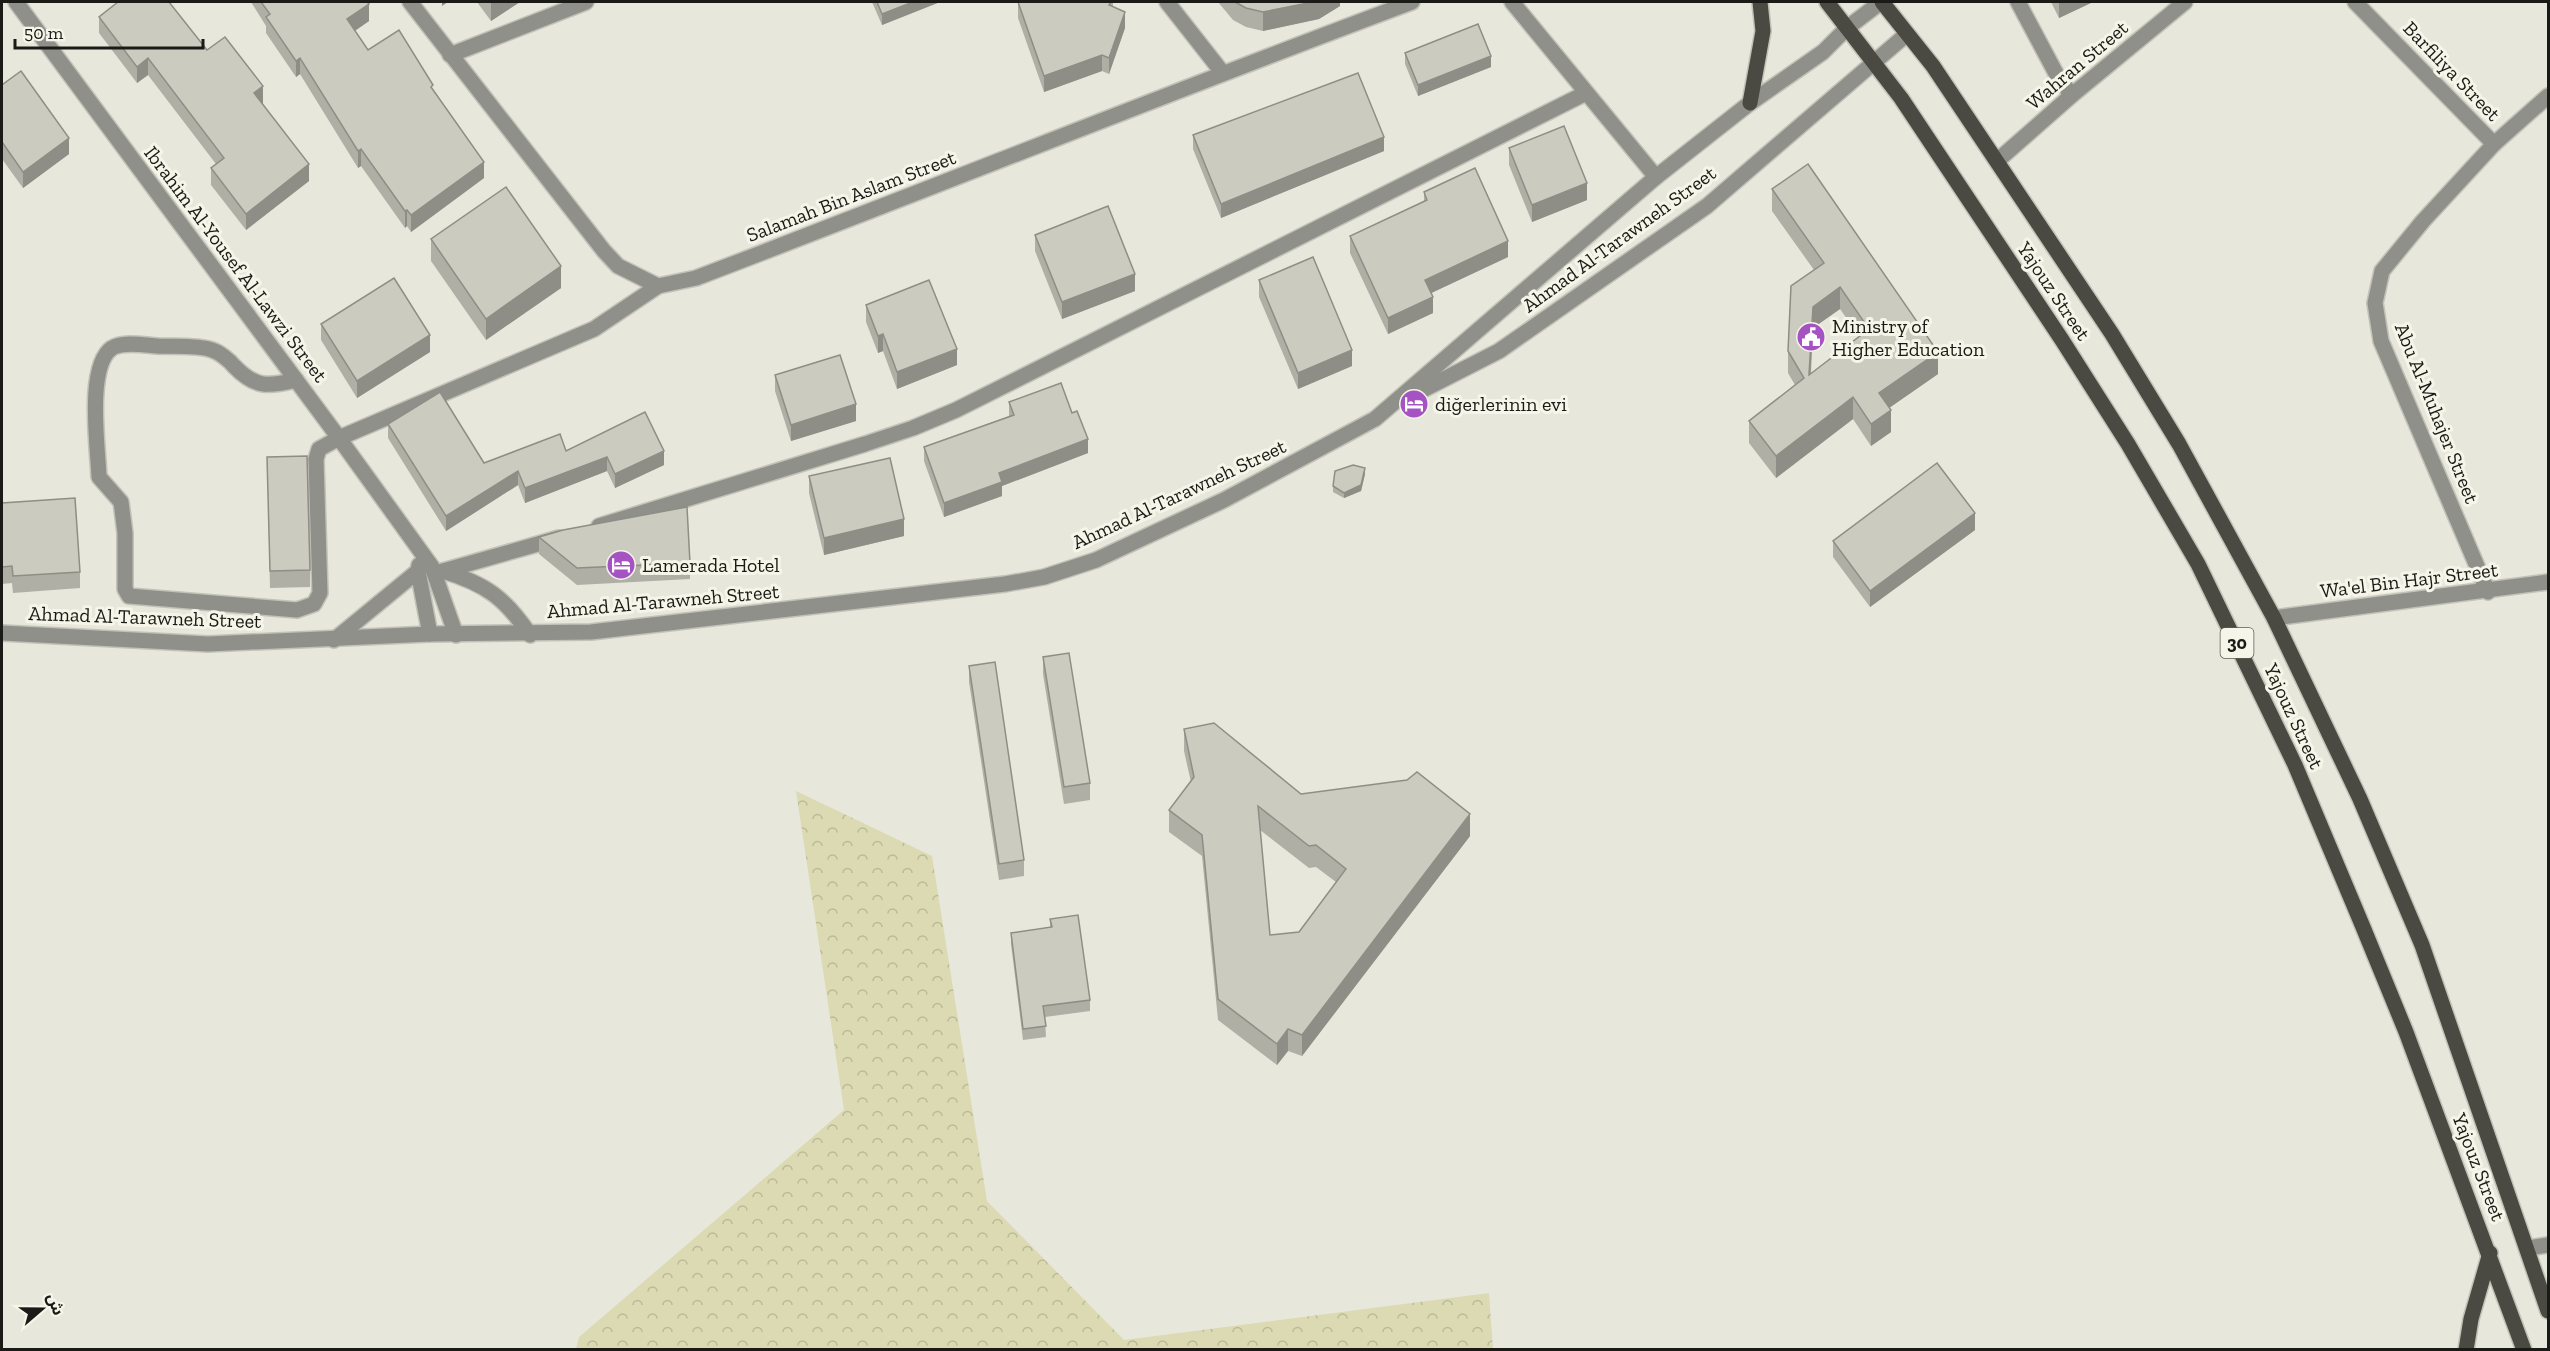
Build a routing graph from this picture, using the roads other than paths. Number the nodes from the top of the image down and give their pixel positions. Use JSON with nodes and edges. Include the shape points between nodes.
{"nodes":[{"id":1,"x":16,"y":2,"type":"edge"},
{"id":2,"x":410,"y":2,"type":"edge"},
{"id":3,"x":586,"y":2,"type":"edge"},
{"id":4,"x":1167,"y":2,"type":"edge"},
{"id":5,"x":1412,"y":2,"type":"edge"},
{"id":6,"x":1512,"y":2,"type":"edge"},
{"id":7,"x":1760,"y":2,"type":"edge"},
{"id":8,"x":1827,"y":2,"type":"edge"},
{"id":9,"x":1881,"y":2,"type":"edge"},
{"id":10,"x":2018,"y":2,"type":"edge"},
{"id":11,"x":2185,"y":2,"type":"edge"},
{"id":12,"x":2355,"y":2,"type":"edge"},
{"id":13,"x":1847,"y":28,"type":"junction"},
{"id":14,"x":1907,"y":34,"type":"junction"},
{"id":15,"x":450,"y":55,"type":"junction"},
{"id":16,"x":1873,"y":62,"type":"junction"},
{"id":17,"x":1222,"y":72,"type":"junction"},
{"id":18,"x":1586,"y":93,"type":"junction"},
{"id":19,"x":2072,"y":95,"type":"junction"},
{"id":20,"x":2548,"y":96,"type":"edge"},
{"id":21,"x":1749,"y":103,"type":"junction"},
{"id":22,"x":2494,"y":144,"type":"junction"},
{"id":23,"x":1997,"y":161,"type":"junction"},
{"id":24,"x":1656,"y":177,"type":"junction"},
{"id":25,"x":658,"y":286,"type":"junction"},
{"id":26,"x":296,"y":380,"type":"junction"},
{"id":27,"x":1393,"y":405,"type":"junction"},
{"id":28,"x":339,"y":438,"type":"junction"},
{"id":29,"x":431,"y":570,"type":"junction"},
{"id":30,"x":2548,"y":582,"type":"edge"},
{"id":31,"x":2488,"y":592,"type":"junction"},
{"id":32,"x":2274,"y":618,"type":"junction"},
{"id":33,"x":2,"y":633,"type":"edge"},
{"id":34,"x":430,"y":634,"type":"junction"},
{"id":35,"x":456,"y":635,"type":"junction"},
{"id":36,"x":530,"y":635,"type":"junction"},
{"id":37,"x":334,"y":640,"type":"junction"},
{"id":38,"x":2548,"y":1245,"type":"edge"},
{"id":39,"x":2528,"y":1248,"type":"junction"},
{"id":40,"x":2490,"y":1253,"type":"junction"},
{"id":41,"x":2548,"y":1311,"type":"edge"},
{"id":42,"x":2466,"y":1350,"type":"edge"},
{"id":43,"x":2524,"y":1350,"type":"edge"}],
"edges":[{"from":1,"to":26,"type":"street","name":"Ibrahim Al-Yousef Al-Lawzi Street"},
{"from":2,"to":15,"type":"street"},
{"from":3,"to":15,"type":"street"},
{"from":4,"to":17,"type":"street"},
{"from":5,"to":17,"type":"street","name":"Salamah Bin Aslam Street"},
{"from":6,"to":18,"type":"street"},
{"from":7,"to":21,"type":"main road","via":[[1764,31]]},
{"from":8,"to":13,"type":"main road","name":"Yajouz Street","number":"30"},
{"from":9,"to":13,"type":"street","name":"Ahmad Al-Tarawneh Street"},
{"from":9,"to":14,"type":"main road","name":"Yajouz Street","number":"30"},
{"from":10,"to":19,"type":"street","via":[[2059,79]]},
{"from":11,"to":19,"type":"street","name":"Wahran Street"},
{"from":12,"to":22,"type":"street","name":"Barfiliya Street"},
{"from":13,"to":16,"type":"main road","name":"Yajouz Street","number":"30"},
{"from":13,"to":21,"type":"street","name":"Ahmad Al-Tarawneh Street","via":[[1823,52]]},
{"from":14,"to":16,"type":"street","name":"Ahmad Al-Tarawneh Street"},
{"from":14,"to":23,"type":"main road","name":"Yajouz Street","number":"30"},
{"from":15,"to":25,"type":"street","via":[[604,251],[618,266]]},
{"from":16,"to":27,"type":"street","name":"Ahmad Al-Tarawneh Street","via":[[1707,206],[1499,351]]},
{"from":16,"to":40,"type":"main road","name":"Yajouz Street","number":"30","via":[[2062,340],[2198,564],[2295,765],[2402,1022]]},
{"from":17,"to":25,"type":"street","name":"Salamah Bin Aslam Street","via":[[696,278]]},
{"from":18,"to":24,"type":"street"},
{"from":18,"to":29,"type":"street","via":[[956,410],[913,428],[581,531]]},
{"from":19,"to":23,"type":"street","name":"Wahran Street"},
{"from":20,"to":22,"type":"street","name":"Abu Al-Muhajer Street"},
{"from":21,"to":24,"type":"street","name":"Ahmad Al-Tarawneh Street"},
{"from":22,"to":31,"type":"street","name":"Abu Al-Muhajer Street","via":[[2382,271],[2374,303],[2381,341]]},
{"from":23,"to":32,"type":"main road","name":"Yajouz Street","number":"30","via":[[2160,414]]},
{"from":24,"to":27,"type":"street","name":"Ahmad Al-Tarawneh Street"},
{"from":25,"to":28,"type":"street","via":[[594,329]]},
{"from":26,"to":28,"type":"street","name":"Ibrahim Al-Yousef Al-Lawzi Street"},
{"from":26,"to":28,"type":"street","via":[[271,386],[259,384],[243,376],[212,349],[132,344],[112,348],[96,379],[99,477],[121,502],[127,594],[135,598],[297,610],[314,604],[320,593],[316,455]]},
{"from":27,"to":36,"type":"street","name":"Ahmad Al-Tarawneh Street","via":[[1314,454],[1224,500],[1096,560],[1044,577],[741,616]]},
{"from":28,"to":29,"type":"street","name":"Ibrahim Al-Yousef Al-Lawzi Street"},
{"from":29,"to":34,"type":"street","name":"Ibrahim Al-Yousef Al-Lawzi Street"},
{"from":29,"to":35,"type":"street"},
{"from":29,"to":36,"type":"street","via":[[468,579],[501,598]]},
{"from":29,"to":37,"type":"street"},
{"from":30,"to":31,"type":"street","name":"Wa'el Bin Hajr Street"},
{"from":31,"to":32,"type":"street","name":"Wa'el Bin Hajr Street"},
{"from":32,"to":39,"type":"main road","name":"Yajouz Street","number":"30","via":[[2360,799],[2421,945]]},
{"from":33,"to":37,"type":"street","name":"Ahmad Al-Tarawneh Street","via":[[208,644]]},
{"from":34,"to":35,"type":"street","name":"Ahmad Al-Tarawneh Street"},
{"from":34,"to":37,"type":"street","name":"Ahmad Al-Tarawneh Street"},
{"from":35,"to":36,"type":"street","name":"Ahmad Al-Tarawneh Street"},
{"from":38,"to":39,"type":"street"},
{"from":39,"to":41,"type":"main road","name":"Yajouz Street","number":"30"},
{"from":40,"to":42,"type":"main road"},
{"from":40,"to":43,"type":"main road","name":"Yajouz Street","number":"30"}]}
